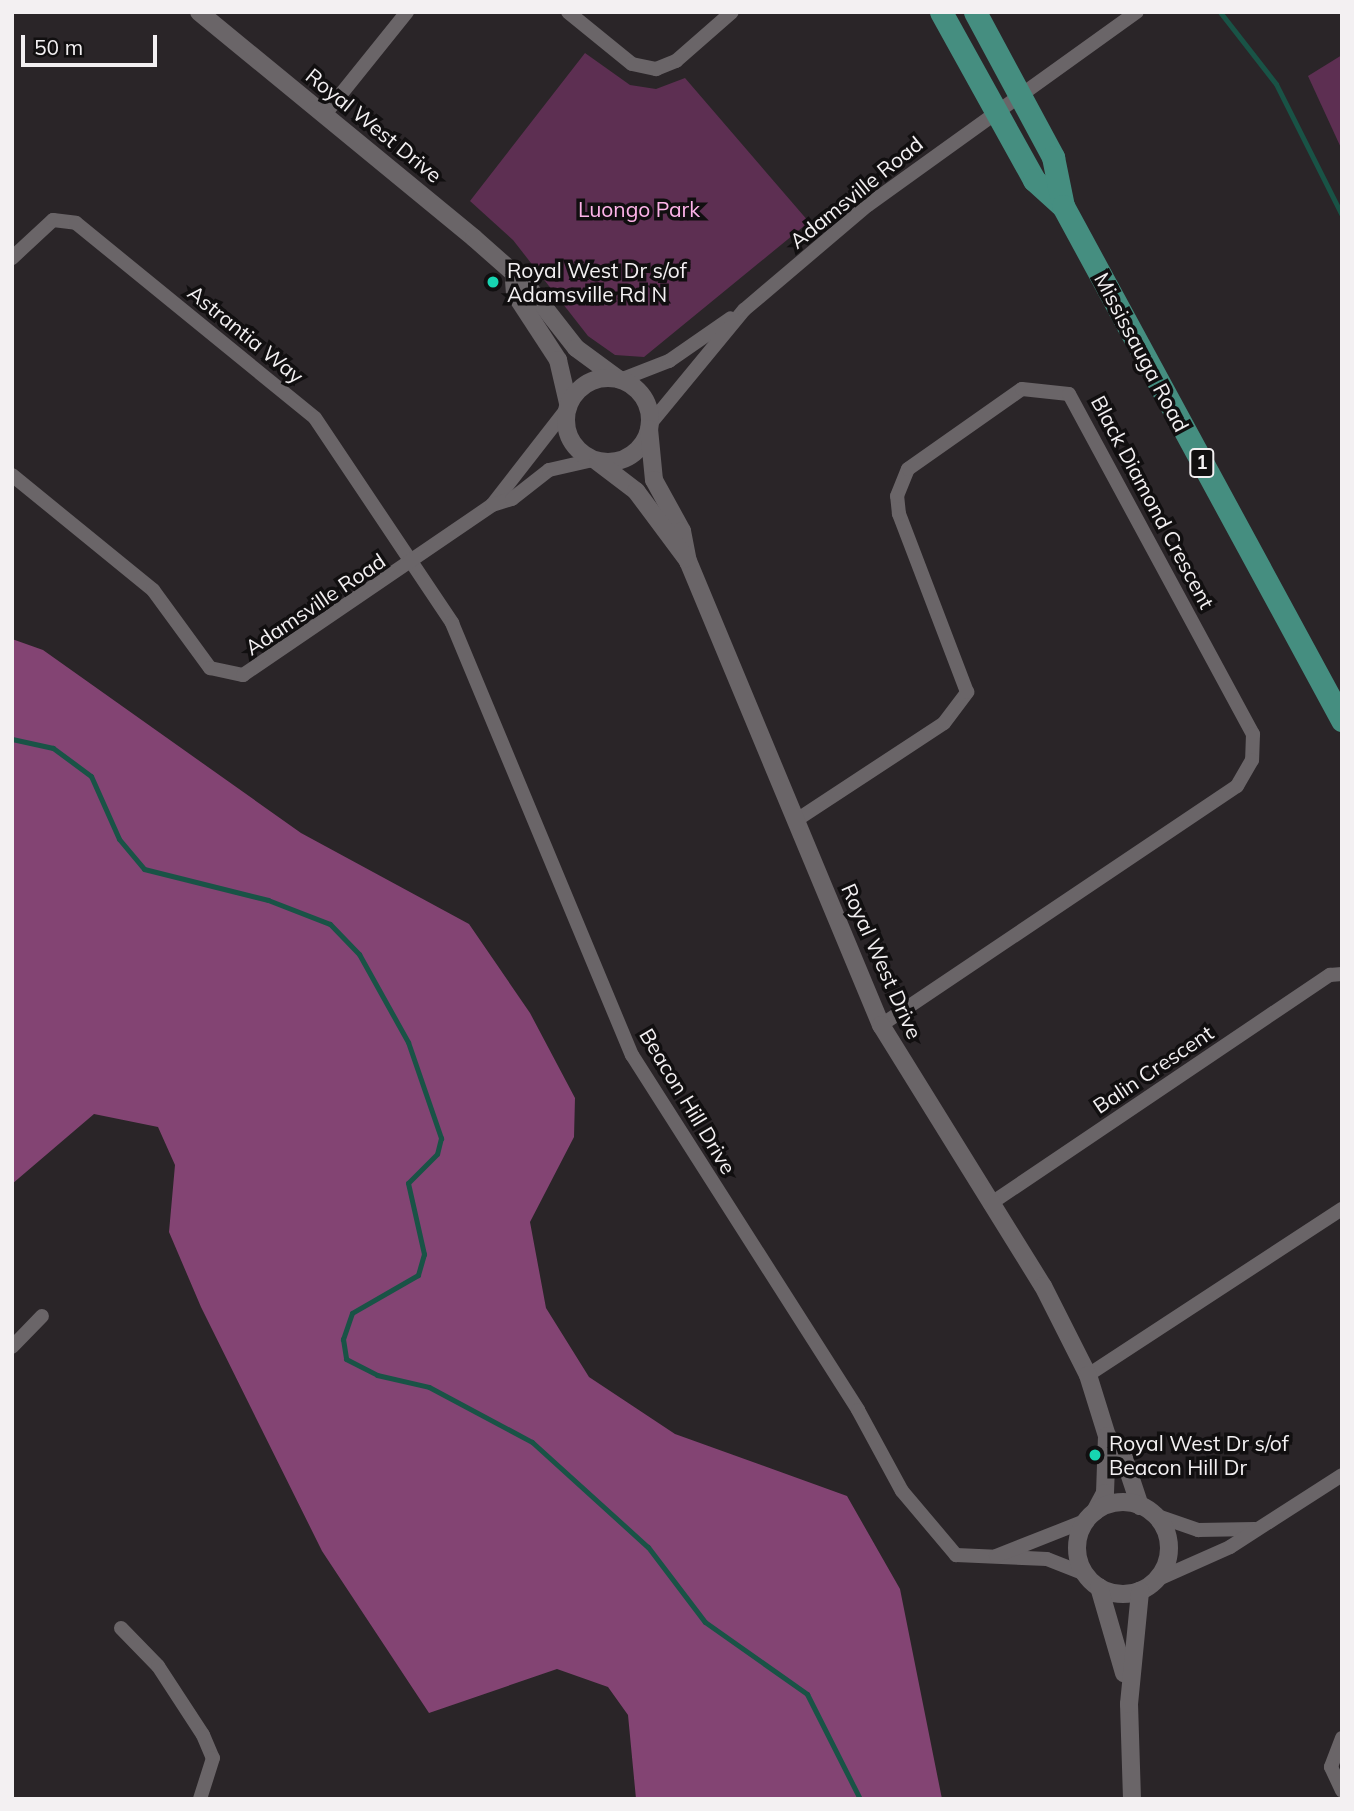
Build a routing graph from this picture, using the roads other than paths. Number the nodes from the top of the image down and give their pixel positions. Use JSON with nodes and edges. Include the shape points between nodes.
{"nodes":[{"id":1,"x":199,"y":12,"type":"edge"},
{"id":2,"x":407,"y":12,"type":"edge"},
{"id":3,"x":568,"y":12,"type":"edge"},
{"id":4,"x":732,"y":12,"type":"edge"},
{"id":5,"x":941,"y":12,"type":"edge"},
{"id":6,"x":975,"y":12,"type":"edge"},
{"id":7,"x":1137,"y":12,"type":"edge"},
{"id":8,"x":1018,"y":95,"type":"junction"},
{"id":9,"x":997,"y":110,"type":"junction"},
{"id":10,"x":325,"y":114,"type":"junction"},
{"id":11,"x":1063,"y":206,"type":"junction"},
{"id":12,"x":12,"y":258,"type":"edge"},
{"id":13,"x":514,"y":279,"type":"junction"},
{"id":14,"x":744,"y":310,"type":"junction"},
{"id":15,"x":619,"y":379,"type":"junction"},
{"id":16,"x":567,"y":407,"type":"junction"},
{"id":17,"x":649,"y":427,"type":"junction"},
{"id":18,"x":596,"y":461,"type":"junction"},
{"id":19,"x":12,"y":475,"type":"edge"},
{"id":20,"x":492,"y":505,"type":"junction"},
{"id":21,"x":688,"y":561,"type":"junction"},
{"id":22,"x":415,"y":562,"type":"junction"},
{"id":23,"x":1342,"y":720,"type":"edge"},
{"id":24,"x":795,"y":821,"type":"junction"},
{"id":25,"x":1342,"y":974,"type":"edge"},
{"id":26,"x":881,"y":1025,"type":"junction"},
{"id":27,"x":990,"y":1204,"type":"junction"},
{"id":28,"x":1342,"y":1209,"type":"edge"},
{"id":29,"x":42,"y":1316,"type":"dead end"},
{"id":30,"x":12,"y":1348,"type":"edge"},
{"id":31,"x":1088,"y":1375,"type":"junction"},
{"id":32,"x":1107,"y":1436,"type":"junction"},
{"id":33,"x":1342,"y":1475,"type":"edge"},
{"id":34,"x":1147,"y":1510,"type":"junction"},
{"id":35,"x":1090,"y":1516,"type":"junction"},
{"id":36,"x":1260,"y":1528,"type":"junction"},
{"id":37,"x":991,"y":1558,"type":"junction"},
{"id":38,"x":1085,"y":1574,"type":"junction"},
{"id":39,"x":1156,"y":1580,"type":"junction"},
{"id":40,"x":1099,"y":1587,"type":"junction"},
{"id":41,"x":1140,"y":1591,"type":"junction"},
{"id":42,"x":121,"y":1628,"type":"dead end"},
{"id":43,"x":1129,"y":1704,"type":"junction"},
{"id":44,"x":1342,"y":1738,"type":"edge"},
{"id":45,"x":1342,"y":1791,"type":"edge"},
{"id":46,"x":200,"y":1799,"type":"edge"},
{"id":47,"x":1132,"y":1799,"type":"edge"}],
"edges":[{"from":1,"to":10,"type":"street","name":"Royal West Drive"},
{"from":2,"to":10,"type":"street"},
{"from":3,"to":4,"type":"street","via":[[632,64],[656,69],[676,61]]},
{"from":5,"to":9,"type":"main road","name":"Mississauga Road","number":"1"},
{"from":6,"to":8,"type":"main road","name":"Mississauga Road","number":"1"},
{"from":7,"to":8,"type":"street","name":"Adamsville Road"},
{"from":8,"to":9,"type":"street","name":"Adamsville Road"},
{"from":8,"to":11,"type":"main road","name":"Mississauga Road","number":"1","via":[[1053,158]]},
{"from":9,"to":11,"type":"main road","name":"Mississauga Road","number":"1","via":[[1034,180]]},
{"from":9,"to":14,"type":"street","name":"Adamsville Road","via":[[868,205]]},
{"from":10,"to":13,"type":"street","name":"Royal West Drive"},
{"from":11,"to":23,"type":"main road","name":"Mississauga Road","number":"1"},
{"from":12,"to":22,"type":"street","name":"Astrantia Way","via":[[53,220],[88,229],[315,418]]},
{"from":13,"to":15,"type":"street","name":"Royal West Drive","via":[[526,284],[576,348]]},
{"from":13,"to":16,"type":"street","name":"Royal West Drive","via":[[515,294],[558,360]]},
{"from":14,"to":15,"type":"street","name":"Adamsville Road","via":[[669,361]]},
{"from":14,"to":17,"type":"street","name":"Adamsville Road"},
{"from":15,"to":16,"type":"street","via":[[583,385]]},
{"from":15,"to":17,"type":"street","via":[[640,392]]},
{"from":16,"to":18,"type":"street","via":[[569,439]]},
{"from":16,"to":20,"type":"street","name":"Adamsville Road"},
{"from":17,"to":18,"type":"street","via":[[624,459]]},
{"from":17,"to":21,"type":"street","name":"Royal West Drive","via":[[654,480],[682,531]]},
{"from":18,"to":20,"type":"street","name":"Adamsville Road","via":[[549,470],[512,499]]},
{"from":18,"to":21,"type":"street","name":"Royal West Drive","via":[[636,491]]},
{"from":19,"to":22,"type":"street","name":"Adamsville Road","via":[[153,590],[202,659],[230,676],[255,670]]},
{"from":20,"to":22,"type":"street","name":"Adamsville Road"},
{"from":21,"to":24,"type":"street","name":"Royal West Drive"},
{"from":22,"to":37,"type":"street","name":"Beacon Hill Drive","via":[[464,648],[632,1055],[923,1521],[956,1555]]},
{"from":24,"to":26,"type":"street","name":"Royal West Drive"},
{"from":24,"to":26,"type":"street","name":"Black Diamond Crescent","via":[[944,723],[967,692],[899,514],[897,496],[908,469],[1022,389],[1069,394],[1252,734],[1252,760],[1237,786]]},
{"from":25,"to":27,"type":"street","name":"Balin Crescent","via":[[1330,975]]},
{"from":26,"to":27,"type":"street","name":"Royal West Drive"},
{"from":27,"to":31,"type":"street","name":"Royal West Drive"},
{"from":28,"to":31,"type":"street"},
{"from":29,"to":30,"type":"street"},
{"from":31,"to":32,"type":"street","name":"Royal West Drive"},
{"from":32,"to":34,"type":"street","name":"Royal West Drive","via":[[1122,1452]]},
{"from":32,"to":35,"type":"street","name":"Royal West Drive","via":[[1105,1493]]},
{"from":33,"to":36,"type":"street"},
{"from":34,"to":35,"type":"street","via":[[1117,1502]]},
{"from":34,"to":36,"type":"street","via":[[1198,1530]]},
{"from":34,"to":39,"type":"street","via":[[1168,1554]]},
{"from":35,"to":37,"type":"street","name":"Beacon Hill Drive"},
{"from":35,"to":38,"type":"street","via":[[1077,1547]]},
{"from":36,"to":39,"type":"street"},
{"from":37,"to":38,"type":"street","name":"Beacon Hill Drive","via":[[1064,1562]]},
{"from":38,"to":40,"type":"street"},
{"from":39,"to":41,"type":"street"},
{"from":40,"to":41,"type":"street"},
{"from":40,"to":43,"type":"street"},
{"from":41,"to":43,"type":"street"},
{"from":42,"to":46,"type":"street","via":[[158,1666],[203,1735],[213,1758]]},
{"from":43,"to":47,"type":"street"},
{"from":44,"to":45,"type":"street","via":[[1331,1767]]}]}
